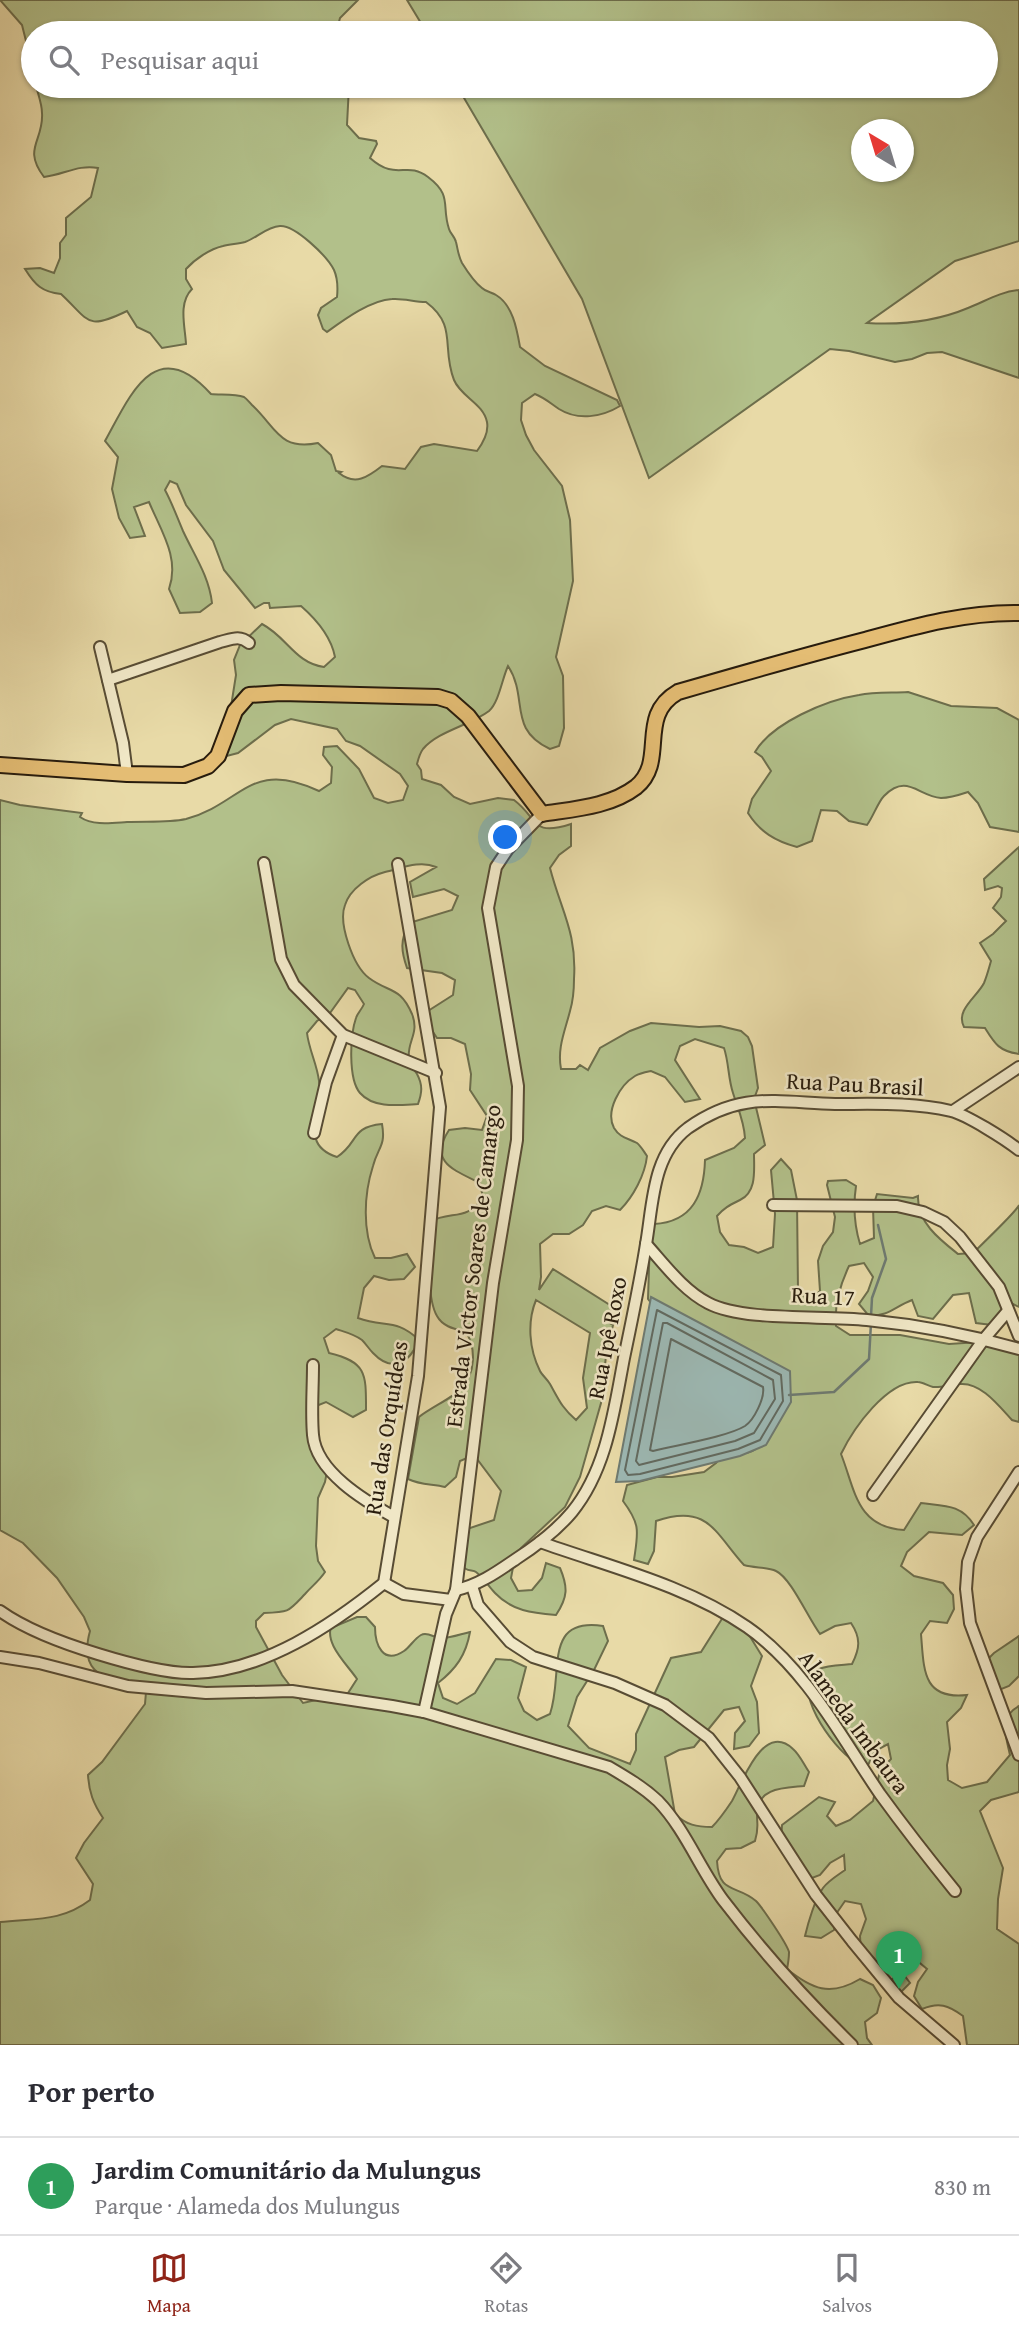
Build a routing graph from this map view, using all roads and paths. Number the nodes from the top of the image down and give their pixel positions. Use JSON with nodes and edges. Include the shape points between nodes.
{"nodes":[{"id":1,"x":1019,"y":612,"type":"edge"},
{"id":2,"x":250,"y":643,"type":"dead end"},
{"id":3,"x":100,"y":647,"type":"dead end"},
{"id":4,"x":108,"y":680,"type":"junction"},
{"id":5,"x":0,"y":765,"type":"edge"},
{"id":6,"x":127,"y":774,"type":"junction"},
{"id":7,"x":542,"y":814,"type":"junction"},
{"id":8,"x":264,"y":863,"type":"dead end"},
{"id":9,"x":398,"y":864,"type":"dead end"},
{"id":10,"x":343,"y":1035,"type":"junction"},
{"id":11,"x":1019,"y":1067,"type":"edge"},
{"id":12,"x":436,"y":1073,"type":"junction"},
{"id":13,"x":953,"y":1111,"type":"junction"},
{"id":14,"x":686,"y":1130,"type":"joint"},
{"id":15,"x":314,"y":1133,"type":"dead end"},
{"id":16,"x":1019,"y":1150,"type":"edge"},
{"id":17,"x":773,"y":1205,"type":"dead end"},
{"id":18,"x":646,"y":1244,"type":"junction"},
{"id":19,"x":1007,"y":1311,"type":"junction"},
{"id":20,"x":1019,"y":1336,"type":"edge"},
{"id":21,"x":984,"y":1339,"type":"junction"},
{"id":22,"x":1019,"y":1349,"type":"edge"},
{"id":23,"x":313,"y":1365,"type":"dead end"},
{"id":24,"x":1019,"y":1472,"type":"edge"},
{"id":25,"x":873,"y":1495,"type":"dead end"},
{"id":26,"x":394,"y":1517,"type":"junction"},
{"id":27,"x":540,"y":1542,"type":"junction"},
{"id":28,"x":384,"y":1583,"type":"junction"},
{"id":29,"x":472,"y":1587,"type":"junction"},
{"id":30,"x":453,"y":1595,"type":"junction"},
{"id":31,"x":0,"y":1611,"type":"edge"},
{"id":32,"x":0,"y":1657,"type":"edge"},
{"id":33,"x":424,"y":1712,"type":"junction"},
{"id":34,"x":1019,"y":1755,"type":"edge"},
{"id":35,"x":955,"y":1891,"type":"dead end"},
{"id":36,"x":852,"y":2045,"type":"edge"},
{"id":37,"x":954,"y":2045,"type":"edge"}],
"edges":[{"from":1,"to":7,"type":"main road","via":[[946,619],[678,692],[657,713],[648,771],[635,788],[597,805]]},
{"from":2,"to":4,"type":"street","via":[[238,637]]},
{"from":3,"to":4,"type":"street"},
{"from":4,"to":6,"type":"street"},
{"from":5,"to":6,"type":"main road"},
{"from":6,"to":7,"type":"main road","via":[[184,775],[208,766],[218,756],[235,711],[248,695],[438,697],[451,701],[468,716]]},
{"from":7,"to":30,"type":"street","name":"Estrada Victor Soares de Camargo","via":[[496,867],[488,908],[518,1086],[517,1140],[493,1283]]},
{"from":8,"to":10,"type":"street","via":[[288,975]]},
{"from":9,"to":12,"type":"street","name":"Rua das Orquídeas"},
{"from":10,"to":12,"type":"street"},
{"from":10,"to":15,"type":"street"},
{"from":11,"to":13,"type":"street"},
{"from":12,"to":26,"type":"street","name":"Rua das Orquídeas","via":[[440,1107],[429,1262],[418,1376]]},
{"from":13,"to":14,"type":"street","name":"Rua Pau Brasil","via":[[898,1104],[754,1100],[721,1110]]},
{"from":13,"to":16,"type":"street","name":"Rua Pau Brasil"},
{"from":14,"to":18,"type":"street","name":"Rua Ipê Roxo","via":[[660,1166]]},
{"from":17,"to":19,"type":"street","via":[[897,1206],[923,1212],[944,1222],[966,1245],[999,1287]]},
{"from":18,"to":21,"type":"street","name":"Rua 17","via":[[686,1288],[709,1304],[737,1312],[866,1320]]},
{"from":18,"to":27,"type":"street","name":"Rua Ipê Roxo","via":[[610,1430],[594,1477],[572,1511]]},
{"from":19,"to":20,"type":"street"},
{"from":19,"to":21,"type":"street"},
{"from":21,"to":22,"type":"street","name":"Rua 17"},
{"from":21,"to":25,"type":"street"},
{"from":23,"to":26,"type":"street","via":[[317,1452],[363,1500]]},
{"from":24,"to":34,"type":"street","via":[[977,1537],[968,1562],[966,1589],[970,1623]]},
{"from":26,"to":28,"type":"street","name":"Rua das Orquídeas"},
{"from":27,"to":29,"type":"street","name":"Rua Ipê Roxo"},
{"from":27,"to":35,"type":"street","name":"Alameda Imbaura","via":[[684,1592],[769,1645],[808,1687],[901,1823]]},
{"from":28,"to":30,"type":"street","via":[[404,1594]]},
{"from":28,"to":31,"type":"street","via":[[291,1646],[219,1672],[190,1674],[86,1651]]},
{"from":29,"to":30,"type":"street"},
{"from":29,"to":37,"type":"street","via":[[478,1605],[510,1642],[533,1657],[615,1683],[665,1705],[709,1738],[852,1941],[899,1998]]},
{"from":30,"to":33,"type":"street","name":"Estrada Victor Soares de Camargo"},
{"from":32,"to":33,"type":"street","via":[[128,1686],[206,1693],[292,1691]]},
{"from":33,"to":36,"type":"street","via":[[610,1767],[637,1784],[659,1802],[722,1898],[770,1957]]}]}
